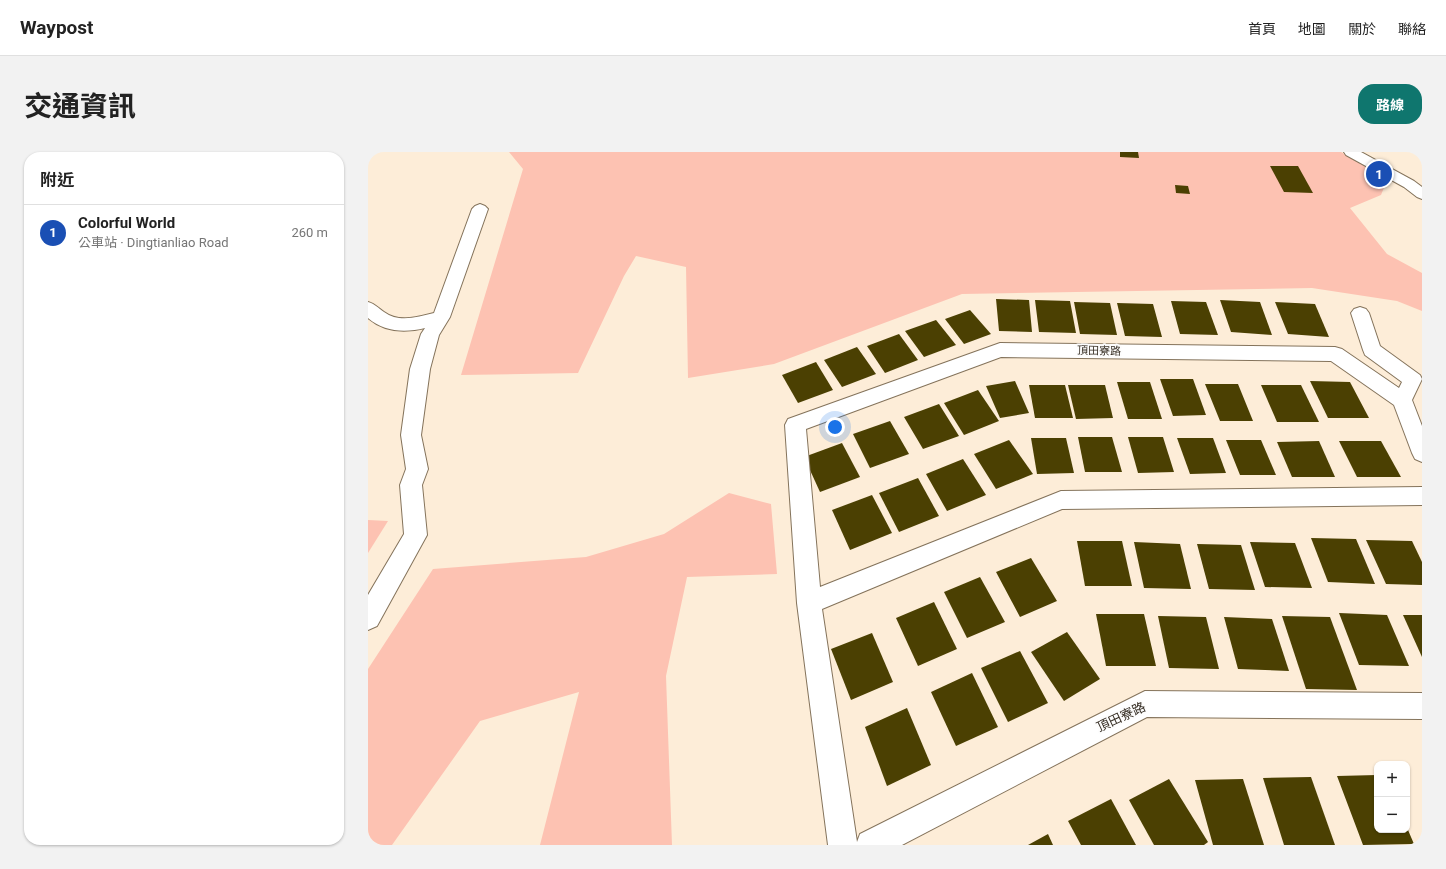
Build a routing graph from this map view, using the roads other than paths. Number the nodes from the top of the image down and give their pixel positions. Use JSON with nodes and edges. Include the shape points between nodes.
{"nodes":[{"id":1,"x":1351,"y":152,"type":"edge"},
{"id":2,"x":1416,"y":182,"type":"edge"},
{"id":3,"x":1422,"y":194,"type":"edge"},
{"id":4,"x":480,"y":209,"type":"dead end"},
{"id":5,"x":368,"y":308,"type":"edge"},
{"id":6,"x":1360,"y":313,"type":"dead end"},
{"id":7,"x":441,"y":317,"type":"junction"},
{"id":8,"x":1402,"y":400,"type":"junction"},
{"id":9,"x":1422,"y":453,"type":"edge"},
{"id":10,"x":1422,"y":496,"type":"edge"},
{"id":11,"x":809,"y":603,"type":"junction"},
{"id":12,"x":368,"y":618,"type":"edge"},
{"id":13,"x":1422,"y":706,"type":"edge"},
{"id":14,"x":843,"y":845,"type":"edge"},
{"id":15,"x":871,"y":845,"type":"edge"}],
"edges":[{"from":1,"to":2,"type":"street"},
{"from":2,"to":3,"type":"street"},
{"from":4,"to":7,"type":"street"},
{"from":5,"to":7,"type":"street","via":[[378,319],[408,327]]},
{"from":6,"to":8,"type":"street","via":[[1372,350],[1413,380]]},
{"from":7,"to":12,"type":"street","via":[[430,334],[420,369],[411,435],[416,469],[411,484],[416,536]]},
{"from":8,"to":9,"type":"street"},
{"from":8,"to":11,"type":"street","name":"頂田寮路","via":[[1336,354],[1000,350],[795,425]]},
{"from":10,"to":11,"type":"street","via":[[1061,500]]},
{"from":11,"to":14,"type":"street"},
{"from":13,"to":15,"type":"street","name":"頂田寮路","via":[[1145,704]]}]}
